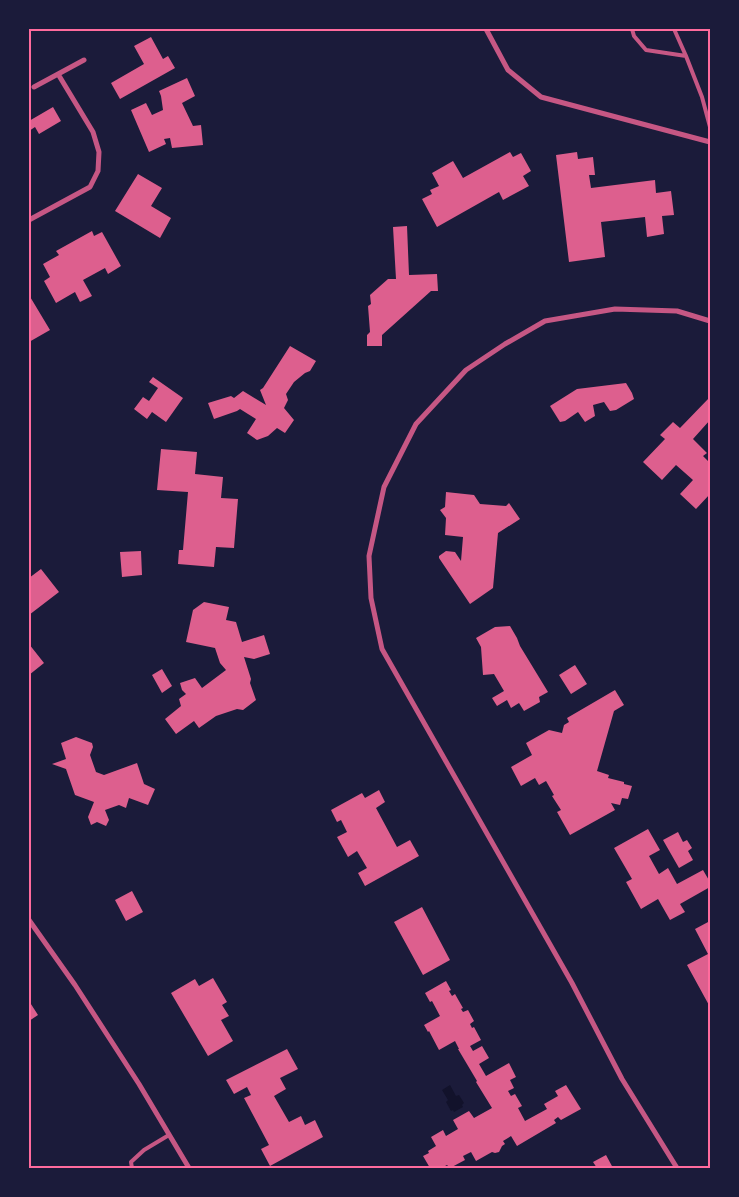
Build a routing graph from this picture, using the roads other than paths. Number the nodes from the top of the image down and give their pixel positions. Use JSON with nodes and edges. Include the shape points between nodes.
{"nodes":[{"id":1,"x":486,"y":29,"type":"edge"},
{"id":2,"x":632,"y":29,"type":"edge"},
{"id":3,"x":674,"y":29,"type":"edge"},
{"id":4,"x":686,"y":56,"type":"junction"},
{"id":5,"x":84,"y":60,"type":"dead end"},
{"id":6,"x":58,"y":74,"type":"junction"},
{"id":7,"x":34,"y":87,"type":"dead end"},
{"id":8,"x":710,"y":127,"type":"edge"},
{"id":9,"x":710,"y":142,"type":"edge"},
{"id":10,"x":29,"y":220,"type":"edge"},
{"id":11,"x":710,"y":321,"type":"edge"},
{"id":12,"x":29,"y":920,"type":"edge"},
{"id":13,"x":169,"y":1135,"type":"junction"},
{"id":14,"x":132,"y":1168,"type":"edge"},
{"id":15,"x":189,"y":1168,"type":"edge"},
{"id":16,"x":677,"y":1168,"type":"edge"}],
"edges":[{"from":1,"to":9,"type":"street","via":[[508,70],[541,97]]},
{"from":2,"to":4,"type":"lane","via":[[646,50]]},
{"from":3,"to":4,"type":"lane"},
{"from":4,"to":8,"type":"lane"},
{"from":5,"to":6,"type":"street"},
{"from":6,"to":7,"type":"street"},
{"from":6,"to":10,"type":"street","via":[[93,132],[99,152],[98,171],[90,187]]},
{"from":11,"to":16,"type":"street","via":[[677,311],[615,309],[545,321],[466,370],[416,424],[384,487],[369,556],[371,598],[382,650],[572,983],[622,1079]]},
{"from":12,"to":13,"type":"street","via":[[75,985]]},
{"from":13,"to":14,"type":"lane","via":[[144,1150],[131,1162]]},
{"from":13,"to":15,"type":"street"}]}
